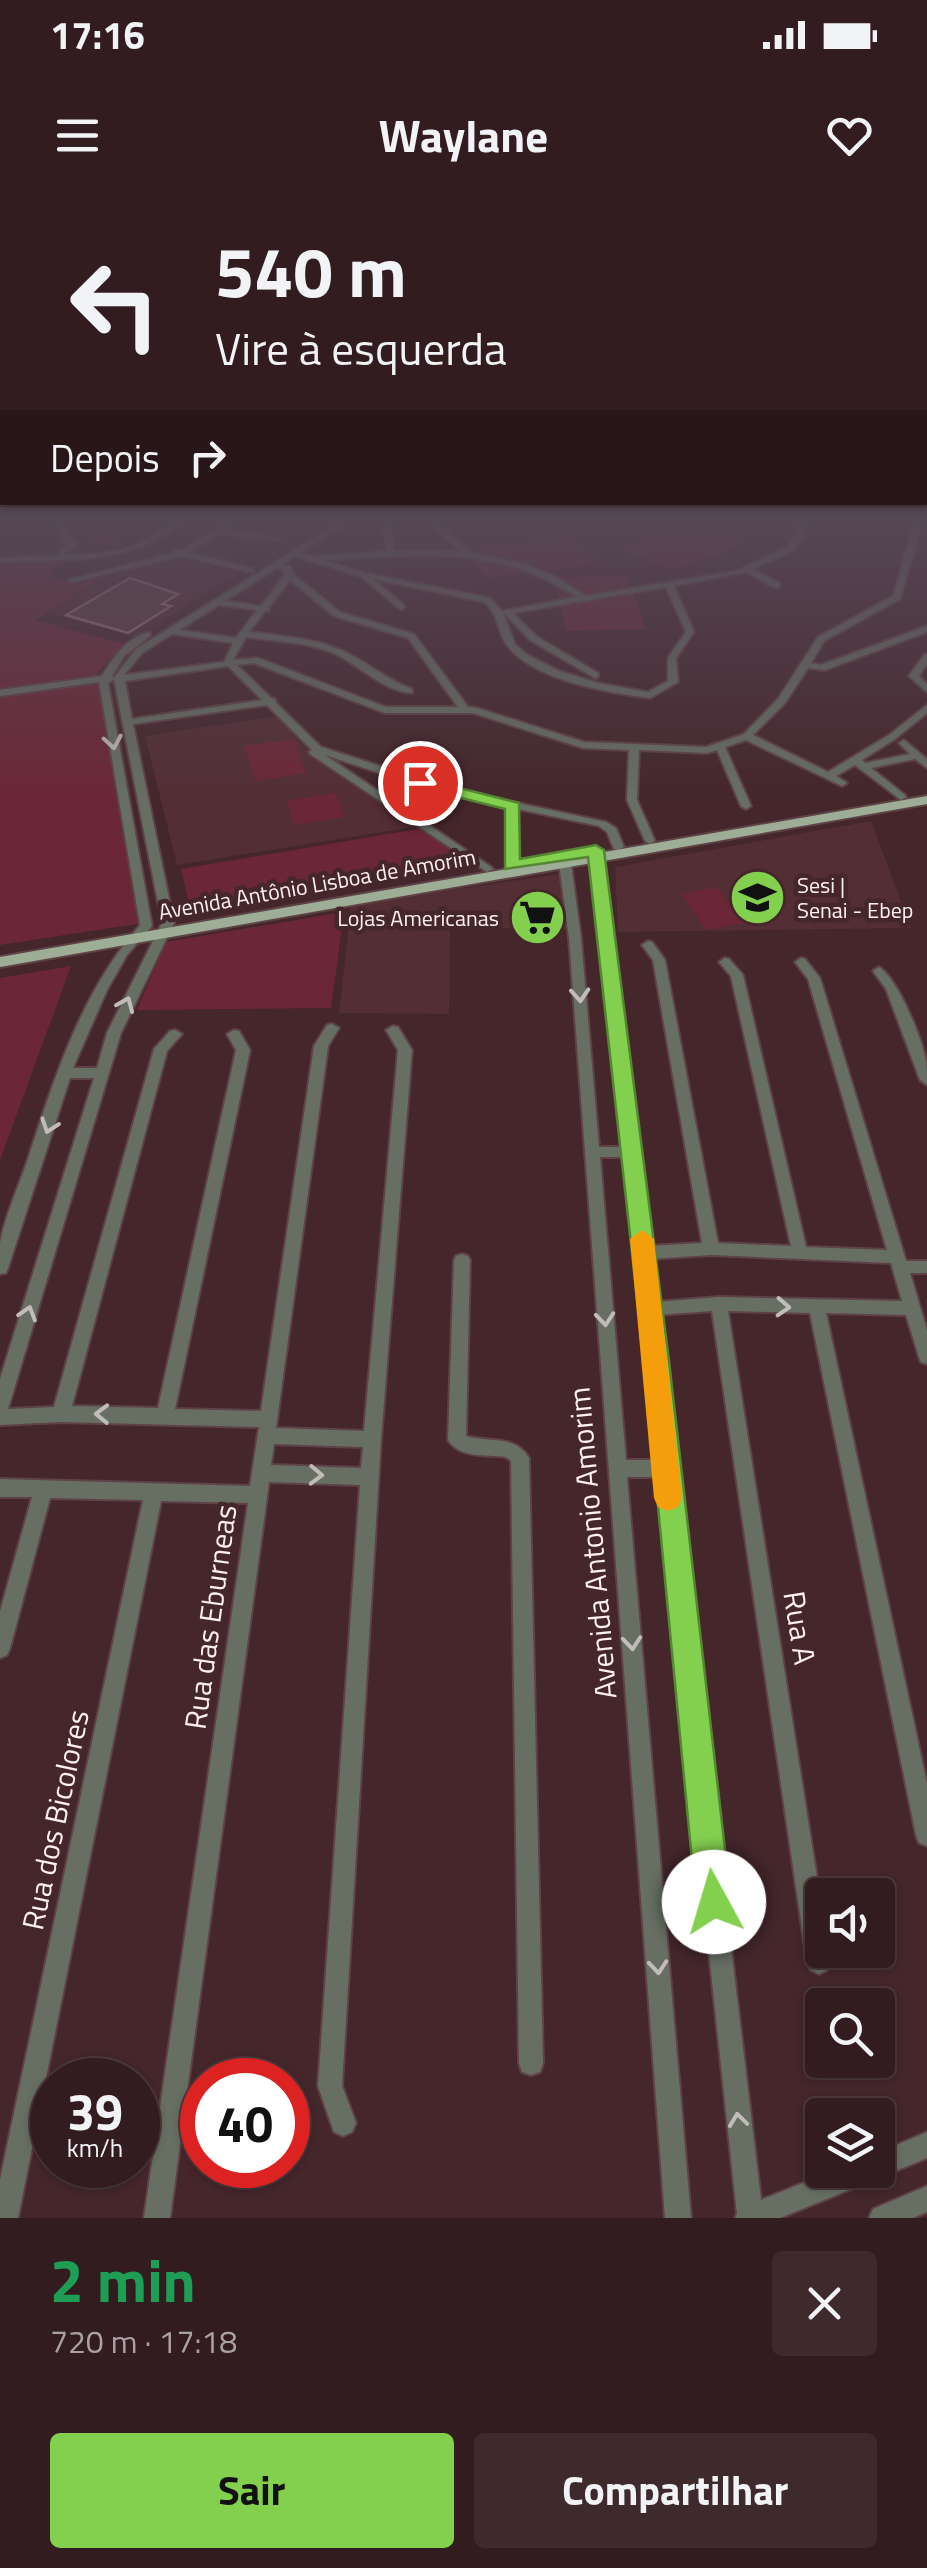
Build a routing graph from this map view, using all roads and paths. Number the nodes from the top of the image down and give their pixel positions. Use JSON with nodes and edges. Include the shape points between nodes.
{"nodes":[{"id":1,"x":179,"y":615,"type":"edge"},
{"id":2,"x":197,"y":615,"type":"edge"},
{"id":3,"x":260,"y":615,"type":"edge"},
{"id":4,"x":342,"y":615,"type":"edge"},
{"id":5,"x":505,"y":615,"type":"edge"},
{"id":6,"x":509,"y":615,"type":"edge"},
{"id":7,"x":682,"y":615,"type":"edge"},
{"id":8,"x":864,"y":615,"type":"edge"},
{"id":9,"x":927,"y":629,"type":"edge"},
{"id":10,"x":171,"y":631,"type":"junction"},
{"id":11,"x":241,"y":637,"type":"junction"},
{"id":12,"x":927,"y":657,"type":"edge"},
{"id":13,"x":228,"y":663,"type":"junction"},
{"id":14,"x":804,"y":664,"type":"junction"},
{"id":15,"x":104,"y":678,"type":"junction"},
{"id":16,"x":118,"y":678,"type":"junction"},
{"id":17,"x":593,"y":682,"type":"junction"},
{"id":18,"x":927,"y":688,"type":"edge"},
{"id":19,"x":409,"y":690,"type":"dead end"},
{"id":20,"x":0,"y":693,"type":"edge"},
{"id":21,"x":272,"y":701,"type":"junction"},
{"id":22,"x":927,"y":708,"type":"edge"},
{"id":23,"x":465,"y":710,"type":"junction"},
{"id":24,"x":129,"y":722,"type":"junction"},
{"id":25,"x":747,"y":736,"type":"junction"},
{"id":26,"x":305,"y":742,"type":"junction"},
{"id":27,"x":904,"y":743,"type":"dead end"},
{"id":28,"x":720,"y":746,"type":"junction"},
{"id":29,"x":634,"y":750,"type":"junction"},
{"id":30,"x":678,"y":751,"type":"junction"},
{"id":31,"x":922,"y":760,"type":"edge"},
{"id":32,"x":860,"y":763,"type":"junction"},
{"id":33,"x":684,"y":769,"type":"dead end"},
{"id":34,"x":831,"y":775,"type":"junction"},
{"id":35,"x":842,"y":783,"type":"dead end"},
{"id":36,"x":901,"y":797,"type":"junction"},
{"id":37,"x":927,"y":797,"type":"edge"},
{"id":38,"x":514,"y":806,"type":"junction"},
{"id":39,"x":746,"y":806,"type":"dead end"},
{"id":40,"x":650,"y":841,"type":"junction"},
{"id":41,"x":618,"y":847,"type":"junction"},
{"id":42,"x":596,"y":854,"type":"junction"},
{"id":43,"x":565,"y":860,"type":"junction"},
{"id":44,"x":511,"y":866,"type":"junction"},
{"id":45,"x":488,"y":869,"type":"junction"},
{"id":46,"x":158,"y":928,"type":"junction"},
{"id":47,"x":575,"y":938,"type":"junction"},
{"id":48,"x":129,"y":940,"type":"junction"},
{"id":49,"x":608,"y":940,"type":"junction"},
{"id":50,"x":648,"y":945,"type":"dead end"},
{"id":51,"x":0,"y":951,"type":"edge"},
{"id":52,"x":0,"y":962,"type":"edge"},
{"id":53,"x":724,"y":962,"type":"dead end"},
{"id":54,"x":801,"y":962,"type":"dead end"},
{"id":55,"x":879,"y":971,"type":"dead end"},
{"id":56,"x":332,"y":1028,"type":"dead end"},
{"id":57,"x":392,"y":1030,"type":"dead end"},
{"id":58,"x":175,"y":1034,"type":"dead end"},
{"id":59,"x":234,"y":1034,"type":"dead end"},
{"id":60,"x":67,"y":1073,"type":"junction"},
{"id":61,"x":103,"y":1073,"type":"junction"},
{"id":62,"x":927,"y":1080,"type":"edge"},
{"id":63,"x":592,"y":1152,"type":"junction"},
{"id":64,"x":632,"y":1152,"type":"junction"},
{"id":65,"x":711,"y":1250,"type":"junction"},
{"id":66,"x":800,"y":1253,"type":"junction"},
{"id":67,"x":644,"y":1254,"type":"junction"},
{"id":68,"x":462,"y":1260,"type":"dead end"},
{"id":69,"x":897,"y":1262,"type":"junction"},
{"id":70,"x":0,"y":1268,"type":"edge"},
{"id":71,"x":927,"y":1268,"type":"edge"},
{"id":72,"x":927,"y":1294,"type":"edge"},
{"id":73,"x":911,"y":1301,"type":"junction"},
{"id":74,"x":719,"y":1304,"type":"junction"},
{"id":75,"x":817,"y":1308,"type":"junction"},
{"id":76,"x":650,"y":1309,"type":"junction"},
{"id":77,"x":927,"y":1357,"type":"edge"},
{"id":78,"x":0,"y":1407,"type":"edge"},
{"id":79,"x":60,"y":1414,"type":"junction"},
{"id":80,"x":165,"y":1415,"type":"junction"},
{"id":81,"x":0,"y":1417,"type":"edge"},
{"id":82,"x":268,"y":1428,"type":"junction"},
{"id":83,"x":372,"y":1439,"type":"junction"},
{"id":84,"x":618,"y":1468,"type":"junction"},
{"id":85,"x":665,"y":1469,"type":"junction"},
{"id":86,"x":262,"y":1472,"type":"junction"},
{"id":87,"x":370,"y":1477,"type":"junction"},
{"id":88,"x":0,"y":1488,"type":"edge"},
{"id":89,"x":43,"y":1489,"type":"junction"},
{"id":90,"x":154,"y":1493,"type":"junction"},
{"id":91,"x":258,"y":1496,"type":"junction"},
{"id":92,"x":0,"y":1648,"type":"edge"},
{"id":93,"x":927,"y":1835,"type":"edge"},
{"id":94,"x":806,"y":1878,"type":"edge"},
{"id":95,"x":530,"y":2063,"type":"dead end"},
{"id":96,"x":344,"y":2124,"type":"dead end"},
{"id":97,"x":927,"y":2145,"type":"edge"},
{"id":98,"x":895,"y":2159,"type":"edge"},
{"id":99,"x":823,"y":2188,"type":"edge"},
{"id":100,"x":927,"y":2199,"type":"edge"},
{"id":101,"x":6,"y":2218,"type":"edge"},
{"id":102,"x":157,"y":2218,"type":"edge"},
{"id":103,"x":678,"y":2218,"type":"edge"},
{"id":104,"x":749,"y":2218,"type":"edge"},
{"id":105,"x":882,"y":2218,"type":"edge"}],
"edges":[{"from":1,"to":15,"type":"street","via":[[128,647]]},
{"from":2,"to":10,"type":"street"},
{"from":3,"to":11,"type":"street"},
{"from":4,"to":23,"type":"street","via":[[416,640]]},
{"from":5,"to":17,"type":"street","via":[[509,643],[518,651],[542,668]]},
{"from":6,"to":17,"type":"street","via":[[533,638],[596,676]]},
{"from":7,"to":17,"type":"street","via":[[690,632],[672,658],[673,682],[650,695]]},
{"from":8,"to":14,"type":"street","via":[[821,639]]},
{"from":9,"to":14,"type":"street","via":[[822,668]]},
{"from":10,"to":11,"type":"street"},
{"from":10,"to":16,"type":"street","via":[[139,651]]},
{"from":11,"to":13,"type":"street"},
{"from":11,"to":19,"type":"street","via":[[326,649]]},
{"from":12,"to":18,"type":"street","via":[[914,676]]},
{"from":13,"to":16,"type":"street"},
{"from":13,"to":21,"type":"street"},
{"from":13,"to":23,"type":"street","via":[[268,664],[386,710]]},
{"from":14,"to":25,"type":"street","via":[[771,715]]},
{"from":15,"to":16,"type":"street"},
{"from":15,"to":20,"type":"street"},
{"from":15,"to":46,"type":"street","one_way":true},
{"from":16,"to":24,"type":"street"},
{"from":21,"to":24,"type":"street"},
{"from":21,"to":26,"type":"street"},
{"from":22,"to":32,"type":"street"},
{"from":23,"to":29,"type":"street","via":[[574,743]]},
{"from":24,"to":46,"type":"street"},
{"from":25,"to":28,"type":"street"},
{"from":25,"to":34,"type":"street"},
{"from":26,"to":38,"type":"street","via":[[396,776]]},
{"from":26,"to":45,"type":"street","via":[[362,789]]},
{"from":27,"to":31,"type":"street"},
{"from":28,"to":30,"type":"street"},
{"from":28,"to":39,"type":"street"},
{"from":29,"to":30,"type":"street"},
{"from":29,"to":40,"type":"street","via":[[632,800]]},
{"from":30,"to":33,"type":"street"},
{"from":31,"to":32,"type":"street"},
{"from":32,"to":34,"type":"street"},
{"from":32,"to":36,"type":"street"},
{"from":34,"to":35,"type":"street"},
{"from":36,"to":37,"type":"main road","name":"Avenida Antônio Lisboa de Amorim"},
{"from":36,"to":40,"type":"main road","name":"Avenida Antônio Lisboa de Amorim"},
{"from":37,"to":42,"type":"main road","name":"Avenida Antônio Lisboa de Amorim"},
{"from":38,"to":41,"type":"street","via":[[607,826]]},
{"from":38,"to":44,"type":"street"},
{"from":40,"to":41,"type":"main road","name":"Avenida Antônio Lisboa de Amorim"},
{"from":41,"to":42,"type":"main road","name":"Avenida Antônio Lisboa de Amorim"},
{"from":42,"to":43,"type":"main road","name":"Avenida Antônio Lisboa de Amorim"},
{"from":42,"to":49,"type":"street"},
{"from":43,"to":44,"type":"main road","name":"Avenida Antônio Lisboa de Amorim"},
{"from":43,"to":46,"type":"main road","name":"Avenida Antônio Lisboa de Amorim"},
{"from":43,"to":47,"type":"street","name":"Avenida Antonio Amorim"},
{"from":44,"to":45,"type":"main road","name":"Avenida Antônio Lisboa de Amorim"},
{"from":45,"to":46,"type":"main road","name":"Avenida Antônio Lisboa de Amorim"},
{"from":46,"to":48,"type":"main road","name":"Avenida Antônio Lisboa de Amorim"},
{"from":46,"to":51,"type":"main road"},
{"from":61,"to":46,"type":"street","one_way":true},
{"from":47,"to":49,"type":"street"},
{"from":47,"to":63,"type":"street","name":"Avenida Antonio Amorim","one_way":true},
{"from":48,"to":52,"type":"main road","name":"Avenida Antônio Lisboa de Amorim"},
{"from":48,"to":60,"type":"street"},
{"from":49,"to":64,"type":"street"},
{"from":50,"to":65,"type":"street","via":[[659,960]]},
{"from":53,"to":66,"type":"street","via":[[737,975]]},
{"from":54,"to":69,"type":"street","via":[[814,978]]},
{"from":55,"to":62,"type":"street","via":[[892,988]]},
{"from":56,"to":82,"type":"street","name":"Rua das Eburneas","via":[[321,1046]]},
{"from":57,"to":83,"type":"street","via":[[406,1050]]},
{"from":58,"to":79,"type":"street","via":[[161,1048]]},
{"from":59,"to":80,"type":"street","via":[[242,1050]]},
{"from":60,"to":61,"type":"street"},
{"from":60,"to":70,"type":"street","one_way":true},
{"from":78,"to":61,"type":"street","one_way":true},
{"from":63,"to":64,"type":"street"},
{"from":63,"to":84,"type":"street","name":"Avenida Antonio Amorim","one_way":true,"via":[[591,1255]]},
{"from":64,"to":67,"type":"street"},
{"from":65,"to":66,"type":"street"},
{"from":65,"to":67,"type":"street"},
{"from":66,"to":69,"type":"street"},
{"from":67,"to":76,"type":"street"},
{"from":68,"to":95,"type":"street","via":[[457,1440],[519,1455]]},
{"from":69,"to":71,"type":"street"},
{"from":69,"to":73,"type":"street"},
{"from":72,"to":73,"type":"street"},
{"from":73,"to":75,"type":"street"},
{"from":73,"to":77,"type":"street"},
{"from":74,"to":75,"type":"street","one_way":true},
{"from":74,"to":76,"type":"street"},
{"from":74,"to":94,"type":"street","name":"Rua A"},
{"from":75,"to":93,"type":"street"},
{"from":76,"to":85,"type":"street"},
{"from":80,"to":79,"type":"street","one_way":true},
{"from":79,"to":81,"type":"street"},
{"from":80,"to":82,"type":"street"},
{"from":82,"to":83,"type":"street"},
{"from":82,"to":86,"type":"street","name":"Rua das Eburneas"},
{"from":83,"to":87,"type":"street"},
{"from":84,"to":85,"type":"street"},
{"from":84,"to":103,"type":"street","name":"Avenida Antonio Amorim","one_way":true},
{"from":104,"to":85,"type":"street","one_way":true},
{"from":86,"to":87,"type":"street","one_way":true},
{"from":86,"to":91,"type":"street","name":"Rua das Eburneas"},
{"from":87,"to":96,"type":"street","via":[[330,2086]]},
{"from":88,"to":89,"type":"street"},
{"from":89,"to":90,"type":"street"},
{"from":89,"to":92,"type":"street"},
{"from":90,"to":91,"type":"street"},
{"from":90,"to":101,"type":"street","name":"Rua dos Bicolores"},
{"from":91,"to":102,"type":"street","name":"Rua das Eburneas"},
{"from":97,"to":98,"type":"street"},
{"from":99,"to":104,"type":"street"},
{"from":100,"to":105,"type":"street"}]}
